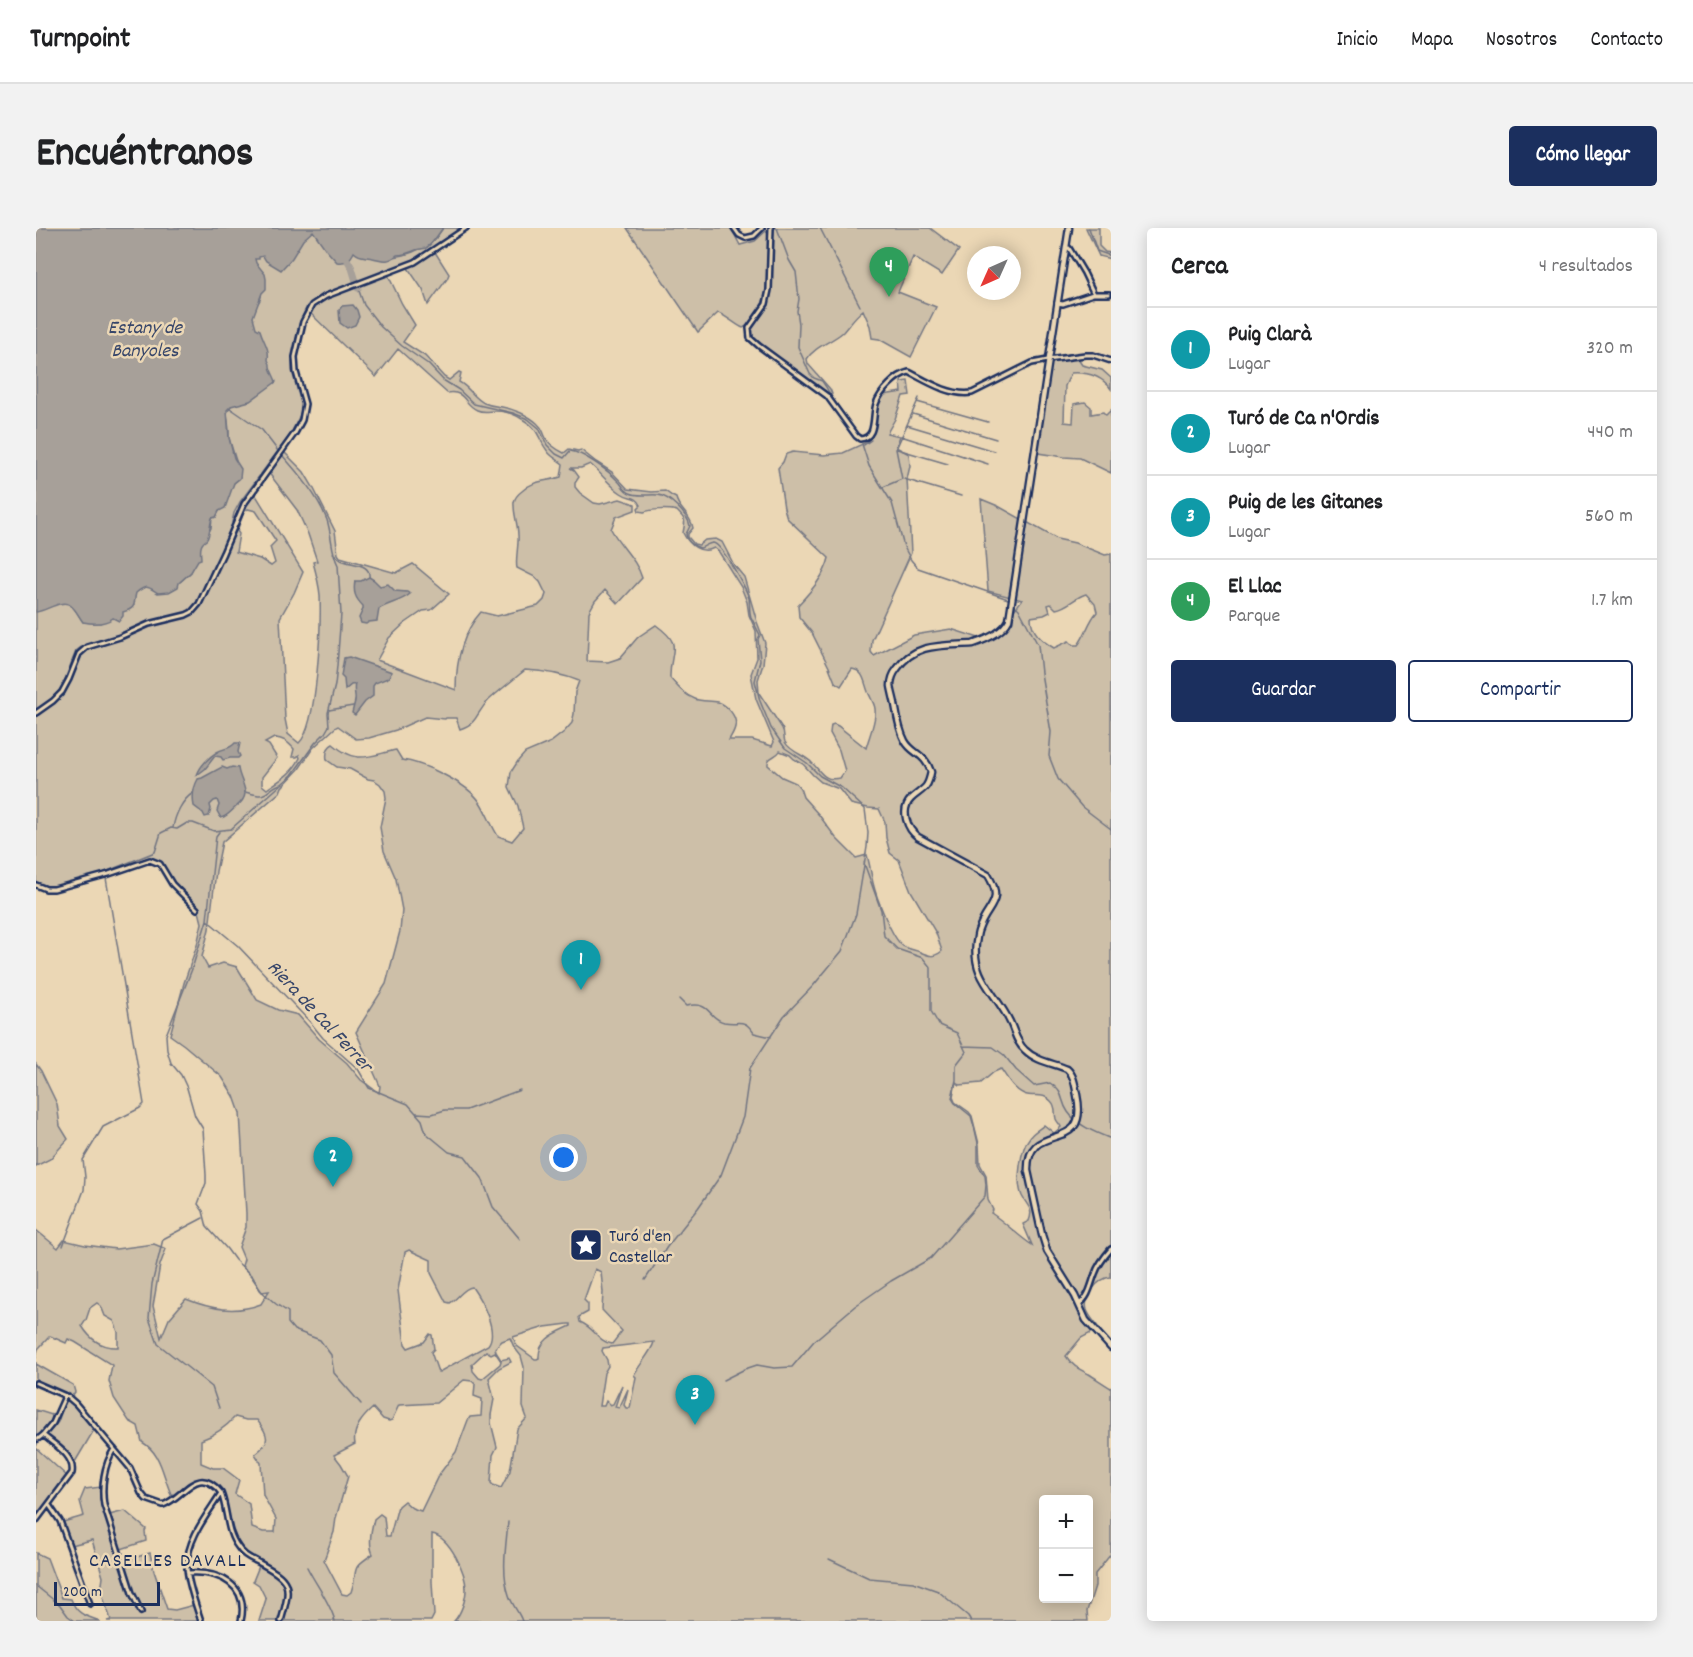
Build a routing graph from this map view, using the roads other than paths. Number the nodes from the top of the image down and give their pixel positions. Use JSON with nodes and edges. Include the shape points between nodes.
{"nodes":[{"id":1,"x":466,"y":228,"type":"edge"},
{"id":2,"x":734,"y":228,"type":"edge"},
{"id":3,"x":762,"y":228,"type":"edge"},
{"id":4,"x":771,"y":228,"type":"edge"},
{"id":5,"x":1069,"y":228,"type":"edge"},
{"id":6,"x":1066,"y":247,"type":"junction"},
{"id":7,"x":1094,"y":294,"type":"junction"},
{"id":8,"x":1109,"y":294,"type":"dead end"},
{"id":9,"x":1057,"y":303,"type":"junction"},
{"id":10,"x":1048,"y":360,"type":"junction"},
{"id":11,"x":1111,"y":361,"type":"edge"},
{"id":12,"x":36,"y":713,"type":"edge"},
{"id":13,"x":36,"y":885,"type":"edge"},
{"id":14,"x":196,"y":909,"type":"dead end"},
{"id":15,"x":1111,"y":1250,"type":"edge"},
{"id":16,"x":1079,"y":1304,"type":"junction"},
{"id":17,"x":1111,"y":1348,"type":"edge"},
{"id":18,"x":36,"y":1383,"type":"edge"},
{"id":19,"x":65,"y":1396,"type":"junction"},
{"id":20,"x":43,"y":1435,"type":"junction"},
{"id":21,"x":38,"y":1439,"type":"dead end"},
{"id":22,"x":114,"y":1449,"type":"junction"},
{"id":23,"x":221,"y":1493,"type":"junction"},
{"id":24,"x":49,"y":1505,"type":"junction"},
{"id":25,"x":36,"y":1521,"type":"edge"},
{"id":26,"x":188,"y":1573,"type":"junction"},
{"id":27,"x":90,"y":1605,"type":"dead end"},
{"id":28,"x":141,"y":1612,"type":"dead end"},
{"id":29,"x":201,"y":1621,"type":"edge"},
{"id":30,"x":241,"y":1621,"type":"edge"},
{"id":31,"x":281,"y":1621,"type":"edge"}],
"edges":[{"from":1,"to":12,"type":"street","via":[[415,262],[312,305],[305,315],[295,357],[305,404],[302,420],[243,504],[196,608],[186,615],[87,647],[79,654],[62,692]]},
{"from":2,"to":3,"type":"street","via":[[745,238]]},
{"from":4,"to":10,"type":"street","via":[[769,290],[766,304],[749,328],[750,338],[827,396],[860,440],[872,433],[881,395],[903,374],[909,372],[965,394],[1032,363]]},
{"from":5,"to":6,"type":"main road"},
{"from":6,"to":7,"type":"street"},
{"from":6,"to":9,"type":"main road"},
{"from":7,"to":8,"type":"street"},
{"from":7,"to":9,"type":"street"},
{"from":9,"to":10,"type":"main road"},
{"from":10,"to":11,"type":"street","via":[[1093,355]]},
{"from":10,"to":16,"type":"main road","via":[[1009,620],[1002,629],[979,642],[927,648],[908,655],[893,675],[891,685],[903,738],[925,759],[931,772],[927,786],[906,805],[908,827],[918,837],[988,875],[996,895],[979,929],[977,966],[1010,1021],[1019,1045],[1034,1057],[1067,1069],[1074,1079],[1079,1115],[1076,1125],[1065,1134],[1037,1144],[1027,1162],[1047,1251]]},
{"from":13,"to":14,"type":"street","via":[[54,889],[150,860],[160,864],[172,884]]},
{"from":15,"to":16,"type":"street"},
{"from":16,"to":17,"type":"main road","via":[[1086,1320]]},
{"from":18,"to":19,"type":"street"},
{"from":19,"to":20,"type":"street"},
{"from":19,"to":22,"type":"street"},
{"from":20,"to":21,"type":"street"},
{"from":20,"to":24,"type":"street","via":[[73,1466]]},
{"from":22,"to":23,"type":"street","via":[[130,1468],[141,1493],[155,1503],[169,1503],[191,1484],[205,1481]]},
{"from":22,"to":28,"type":"street","via":[[105,1470],[102,1497]]},
{"from":23,"to":26,"type":"street","via":[[191,1544]]},
{"from":23,"to":31,"type":"street","via":[[232,1539],[239,1549],[275,1571],[287,1586]]},
{"from":24,"to":25,"type":"street"},
{"from":24,"to":27,"type":"street","via":[[60,1521]]},
{"from":26,"to":29,"type":"street"},
{"from":26,"to":30,"type":"street","via":[[211,1574],[233,1585],[241,1595]]}]}
